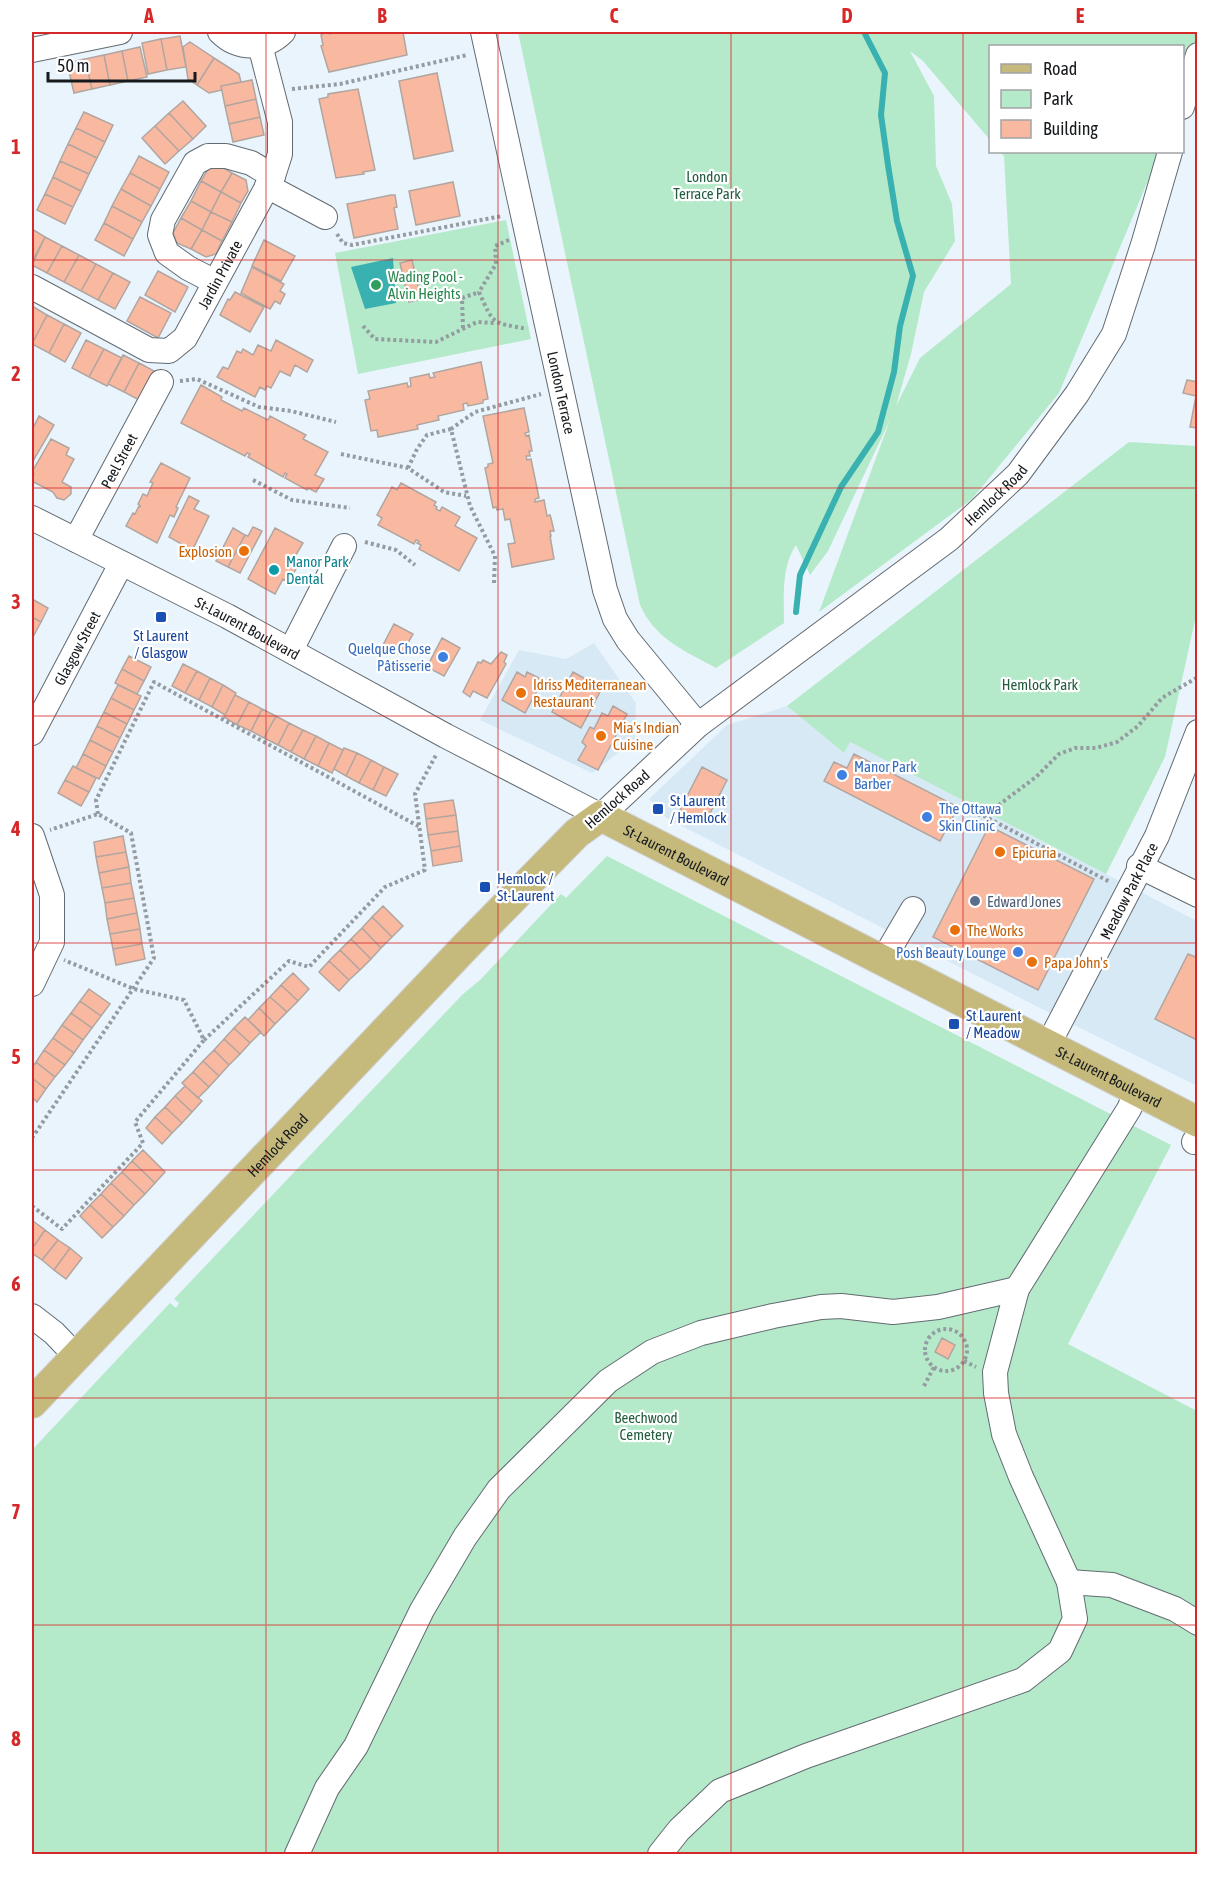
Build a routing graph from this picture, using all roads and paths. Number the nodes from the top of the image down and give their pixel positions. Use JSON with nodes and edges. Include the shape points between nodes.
{"nodes":[{"id":1,"x":120,"y":32,"type":"edge"},
{"id":2,"x":220,"y":32,"type":"edge"},
{"id":3,"x":283,"y":32,"type":"edge"},
{"id":4,"x":485,"y":41,"type":"edge"},
{"id":5,"x":260,"y":45,"type":"junction"},
{"id":6,"x":32,"y":50,"type":"edge"},
{"id":7,"x":1197,"y":55,"type":"edge"},
{"id":8,"x":273,"y":92,"type":"junction"},
{"id":9,"x":1184,"y":100,"type":"edge"},
{"id":10,"x":1170,"y":153,"type":"edge"},
{"id":11,"x":270,"y":181,"type":"junction"},
{"id":12,"x":325,"y":217,"type":"joint"},
{"id":13,"x":525,"y":222,"type":"junction"},
{"id":14,"x":215,"y":282,"type":"junction"},
{"id":15,"x":32,"y":287,"type":"edge"},
{"id":16,"x":479,"y":292,"type":"junction"},
{"id":17,"x":496,"y":322,"type":"junction"},
{"id":18,"x":363,"y":326,"type":"dead end"},
{"id":19,"x":463,"y":328,"type":"junction"},
{"id":20,"x":549,"y":328,"type":"junction"},
{"id":21,"x":161,"y":382,"type":"joint"},
{"id":22,"x":562,"y":389,"type":"junction"},
{"id":23,"x":336,"y":422,"type":"dead end"},
{"id":24,"x":452,"y":429,"type":"junction"},
{"id":25,"x":341,"y":454,"type":"dead end"},
{"id":26,"x":408,"y":468,"type":"junction"},
{"id":27,"x":253,"y":480,"type":"dead end"},
{"id":28,"x":466,"y":496,"type":"junction"},
{"id":29,"x":350,"y":508,"type":"dead end"},
{"id":30,"x":32,"y":518,"type":"edge"},
{"id":31,"x":76,"y":540,"type":"junction"},
{"id":32,"x":350,"y":543,"type":"joint"},
{"id":33,"x":121,"y":564,"type":"junction"},
{"id":34,"x":415,"y":565,"type":"dead end"},
{"id":35,"x":494,"y":583,"type":"dead end"},
{"id":36,"x":291,"y":650,"type":"junction"},
{"id":37,"x":1197,"y":677,"type":"edge"},
{"id":38,"x":698,"y":725,"type":"junction"},
{"id":39,"x":1197,"y":732,"type":"edge"},
{"id":40,"x":32,"y":733,"type":"edge"},
{"id":41,"x":446,"y":736,"type":"junction"},
{"id":42,"x":966,"y":811,"type":"dead end"},
{"id":43,"x":98,"y":814,"type":"junction"},
{"id":44,"x":601,"y":816,"type":"junction"},
{"id":45,"x":984,"y":816,"type":"junction"},
{"id":46,"x":420,"y":827,"type":"junction"},
{"id":47,"x":32,"y":836,"type":"edge"},
{"id":48,"x":1139,"y":866,"type":"junction"},
{"id":49,"x":1127,"y":890,"type":"junction"},
{"id":50,"x":1197,"y":895,"type":"edge"},
{"id":51,"x":913,"y":909,"type":"dead end"},
{"id":52,"x":47,"y":953,"type":"junction"},
{"id":53,"x":883,"y":960,"type":"junction"},
{"id":54,"x":32,"y":984,"type":"edge"},
{"id":55,"x":134,"y":988,"type":"junction"},
{"id":56,"x":204,"y":1040,"type":"junction"},
{"id":57,"x":1048,"y":1045,"type":"junction"},
{"id":58,"x":1137,"y":1091,"type":"junction"},
{"id":59,"x":1196,"y":1134,"type":"edge"},
{"id":60,"x":32,"y":1138,"type":"edge"},
{"id":61,"x":32,"y":1206,"type":"edge"},
{"id":62,"x":1017,"y":1289,"type":"junction"},
{"id":63,"x":32,"y":1316,"type":"edge"},
{"id":64,"x":76,"y":1356,"type":"junction"},
{"id":65,"x":934,"y":1367,"type":"junction"},
{"id":66,"x":924,"y":1386,"type":"dead end"},
{"id":67,"x":32,"y":1403,"type":"edge"},
{"id":68,"x":1069,"y":1582,"type":"junction"},
{"id":69,"x":1197,"y":1623,"type":"edge"},
{"id":70,"x":297,"y":1854,"type":"edge"},
{"id":71,"x":660,"y":1854,"type":"edge"}],
"edges":[{"from":1,"to":6,"type":"street"},
{"from":2,"to":5,"type":"street","via":[[237,43]]},
{"from":3,"to":5,"type":"street"},
{"from":4,"to":8,"type":"path","via":[[437,61],[340,84]]},
{"from":4,"to":13,"type":"street","name":"London Terrace"},
{"from":5,"to":8,"type":"street","name":"Jardin Private"},
{"from":7,"to":9,"type":"street"},
{"from":8,"to":11,"type":"street","name":"Jardin Private","via":[[280,122],[280,154]]},
{"from":10,"to":38,"type":"street","name":"Hemlock Road","via":[[1114,334],[1077,394],[1018,474],[949,539]]},
{"from":11,"to":12,"type":"street"},
{"from":11,"to":14,"type":"street","name":"Jardin Private"},
{"from":11,"to":14,"type":"street","via":[[251,163],[208,156],[195,163],[163,220],[160,235],[167,253]]},
{"from":12,"to":13,"type":"path","via":[[343,243],[352,245]]},
{"from":13,"to":16,"type":"path","via":[[495,246],[496,264]]},
{"from":13,"to":20,"type":"street","name":"London Terrace"},
{"from":14,"to":15,"type":"street","name":"Jardin Private","via":[[184,339],[169,351],[149,350]]},
{"from":16,"to":17,"type":"path"},
{"from":16,"to":19,"type":"path","via":[[462,298]]},
{"from":17,"to":19,"type":"path","via":[[477,322]]},
{"from":17,"to":20,"type":"path","via":[[535,330]]},
{"from":18,"to":19,"type":"path","via":[[375,339],[436,342]]},
{"from":20,"to":22,"type":"street","name":"London Terrace"},
{"from":21,"to":23,"type":"path","via":[[197,379],[259,407]]},
{"from":21,"to":31,"type":"street","name":"Peel Street"},
{"from":22,"to":24,"type":"path","via":[[475,412]]},
{"from":22,"to":38,"type":"street","name":"London Terrace","via":[[605,590],[615,619]]},
{"from":24,"to":26,"type":"path","via":[[427,435]]},
{"from":24,"to":28,"type":"path"},
{"from":25,"to":26,"type":"path"},
{"from":26,"to":28,"type":"path","via":[[444,492]]},
{"from":27,"to":29,"type":"path","via":[[292,500]]},
{"from":28,"to":35,"type":"path","via":[[495,556]]},
{"from":30,"to":31,"type":"street","name":"St-Laurent Boulevard"},
{"from":31,"to":33,"type":"street","name":"St-Laurent Boulevard"},
{"from":32,"to":34,"type":"path","via":[[396,550]]},
{"from":32,"to":36,"type":"street"},
{"from":33,"to":36,"type":"street","name":"St-Laurent Boulevard"},
{"from":33,"to":40,"type":"street","name":"Glasgow Street"},
{"from":36,"to":41,"type":"street","name":"St-Laurent Boulevard"},
{"from":37,"to":45,"type":"path","via":[[1162,698],[1138,726],[1117,742],[1059,754],[1036,777]]},
{"from":38,"to":44,"type":"street","name":"Hemlock Road"},
{"from":39,"to":48,"type":"street","name":"Meadow Park Place","via":[[1156,836]]},
{"from":41,"to":44,"type":"street","name":"St-Laurent Boulevard"},
{"from":41,"to":46,"type":"path","via":[[415,794]]},
{"from":42,"to":45,"type":"path"},
{"from":43,"to":46,"type":"path","via":[[96,800],[153,682]]},
{"from":43,"to":47,"type":"path"},
{"from":43,"to":55,"type":"path","via":[[131,832],[154,958]]},
{"from":44,"to":53,"type":"main road","name":"St-Laurent Boulevard"},
{"from":44,"to":64,"type":"main road","name":"Hemlock Road","via":[[577,833],[465,947]]},
{"from":45,"to":49,"type":"path"},
{"from":46,"to":56,"type":"path","via":[[425,870],[385,887],[309,967],[289,961]]},
{"from":47,"to":52,"type":"street","via":[[52,896],[52,942]]},
{"from":48,"to":49,"type":"street","name":"Meadow Park Place"},
{"from":48,"to":50,"type":"street"},
{"from":49,"to":57,"type":"street","name":"Meadow Park Place"},
{"from":51,"to":53,"type":"street"},
{"from":52,"to":54,"type":"street"},
{"from":52,"to":55,"type":"path"},
{"from":53,"to":57,"type":"main road","name":"St-Laurent Boulevard"},
{"from":55,"to":56,"type":"path","via":[[184,1000]]},
{"from":55,"to":60,"type":"path"},
{"from":56,"to":61,"type":"path","via":[[135,1122],[143,1143],[62,1229]]},
{"from":57,"to":58,"type":"main road","name":"St-Laurent Boulevard"},
{"from":58,"to":59,"type":"main road","name":"St-Laurent Boulevard"},
{"from":58,"to":62,"type":"street"},
{"from":62,"to":68,"type":"street","via":[[995,1372],[996,1393],[1004,1434]]},
{"from":62,"to":70,"type":"street","via":[[938,1307],[893,1312],[821,1306],[773,1316],[701,1333],[652,1352],[608,1381],[499,1489],[465,1537],[422,1610],[356,1746],[327,1788]]},
{"from":63,"to":64,"type":"street"},
{"from":64,"to":67,"type":"main road","name":"Hemlock Road"},
{"from":65,"to":65,"type":"path","via":[[952,1370],[963,1361],[967,1347],[954,1330],[940,1329],[928,1338],[925,1352]]},
{"from":65,"to":66,"type":"path"},
{"from":68,"to":69,"type":"street","via":[[1112,1585],[1175,1609]]},
{"from":68,"to":71,"type":"street","via":[[1075,1619],[1060,1652],[1023,1680],[806,1756],[720,1791]]}]}
